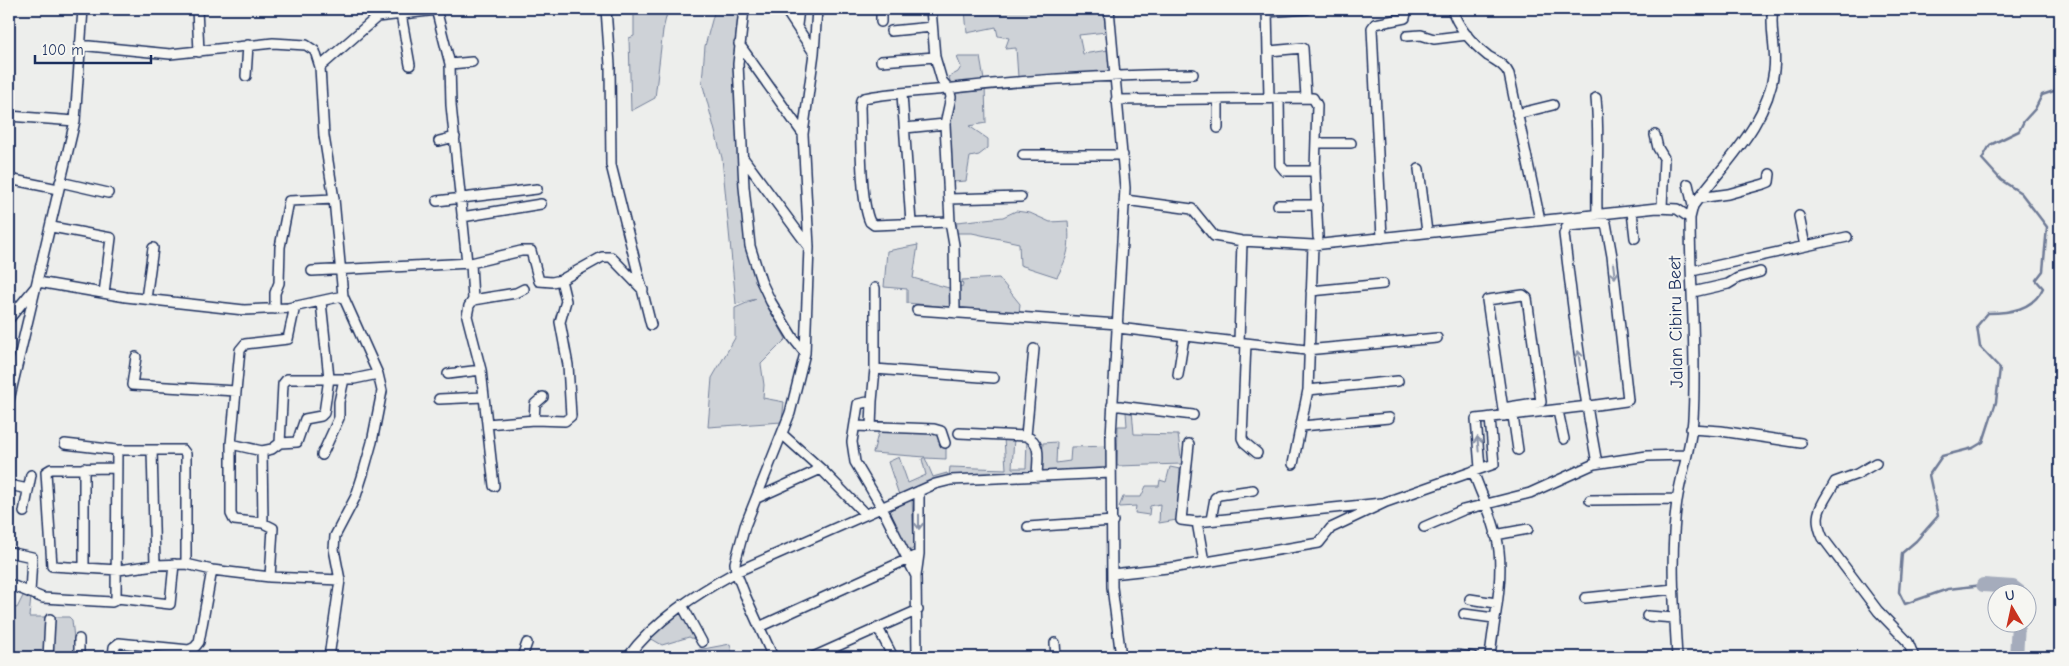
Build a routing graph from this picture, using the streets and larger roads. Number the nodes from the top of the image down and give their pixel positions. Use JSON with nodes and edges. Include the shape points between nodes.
{"nodes":[{"id":1,"x":83,"y":9,"type":"edge"},
{"id":2,"x":197,"y":9,"type":"edge"},
{"id":3,"x":606,"y":9,"type":"edge"},
{"id":4,"x":744,"y":9,"type":"edge"},
{"id":5,"x":785,"y":9,"type":"edge"},
{"id":6,"x":799,"y":9,"type":"edge"},
{"id":7,"x":816,"y":9,"type":"edge"},
{"id":8,"x":881,"y":9,"type":"edge"},
{"id":9,"x":931,"y":9,"type":"edge"},
{"id":10,"x":1109,"y":9,"type":"edge"},
{"id":11,"x":1307,"y":9,"type":"edge"},
{"id":12,"x":1407,"y":9,"type":"edge"},
{"id":13,"x":1454,"y":9,"type":"edge"},
{"id":14,"x":1773,"y":9,"type":"edge"},
{"id":15,"x":437,"y":10,"type":"edge"},
{"id":16,"x":1267,"y":10,"type":"edge"},
{"id":17,"x":376,"y":13,"type":"edge"},
{"id":18,"x":401,"y":14,"type":"junction"},
{"id":19,"x":881,"y":22,"type":"dead end"},
{"id":20,"x":797,"y":26,"type":"junction"},
{"id":21,"x":932,"y":27,"type":"junction"},
{"id":22,"x":891,"y":31,"type":"dead end"},
{"id":23,"x":1467,"y":35,"type":"junction"},
{"id":24,"x":1407,"y":36,"type":"dead end"},
{"id":25,"x":739,"y":44,"type":"junction"},
{"id":26,"x":79,"y":45,"type":"junction"},
{"id":27,"x":248,"y":45,"type":"junction"},
{"id":28,"x":1269,"y":51,"type":"junction"},
{"id":29,"x":199,"y":52,"type":"junction"},
{"id":30,"x":814,"y":53,"type":"junction"},
{"id":31,"x":936,"y":57,"type":"junction"},
{"id":32,"x":881,"y":61,"type":"dead end"},
{"id":33,"x":472,"y":62,"type":"dead end"},
{"id":34,"x":450,"y":64,"type":"junction"},
{"id":35,"x":410,"y":65,"type":"dead end"},
{"id":36,"x":320,"y":67,"type":"junction"},
{"id":37,"x":1193,"y":74,"type":"dead end"},
{"id":38,"x":1114,"y":75,"type":"junction"},
{"id":39,"x":246,"y":76,"type":"dead end"},
{"id":40,"x":951,"y":89,"type":"junction"},
{"id":41,"x":902,"y":94,"type":"junction"},
{"id":42,"x":1306,"y":97,"type":"junction"},
{"id":43,"x":1218,"y":98,"type":"junction"},
{"id":44,"x":1269,"y":98,"type":"junction"},
{"id":45,"x":1596,"y":98,"type":"dead end"},
{"id":46,"x":1279,"y":99,"type":"junction"},
{"id":47,"x":1116,"y":100,"type":"junction"},
{"id":48,"x":1553,"y":105,"type":"dead end"},
{"id":49,"x":1517,"y":114,"type":"junction"},
{"id":50,"x":9,"y":116,"type":"edge"},
{"id":51,"x":75,"y":121,"type":"junction"},
{"id":52,"x":945,"y":124,"type":"junction"},
{"id":53,"x":905,"y":128,"type":"junction"},
{"id":54,"x":1218,"y":128,"type":"dead end"},
{"id":55,"x":803,"y":134,"type":"junction"},
{"id":56,"x":1655,"y":135,"type":"dead end"},
{"id":57,"x":455,"y":137,"type":"junction"},
{"id":58,"x":438,"y":141,"type":"dead end"},
{"id":59,"x":1316,"y":142,"type":"junction"},
{"id":60,"x":1350,"y":143,"type":"dead end"},
{"id":61,"x":1023,"y":154,"type":"dead end"},
{"id":62,"x":1123,"y":155,"type":"junction"},
{"id":63,"x":744,"y":159,"type":"junction"},
{"id":64,"x":1419,"y":169,"type":"dead end"},
{"id":65,"x":1315,"y":171,"type":"junction"},
{"id":66,"x":1770,"y":174,"type":"dead end"},
{"id":67,"x":9,"y":179,"type":"edge"},
{"id":68,"x":1688,"y":184,"type":"dead end"},
{"id":69,"x":59,"y":186,"type":"junction"},
{"id":70,"x":537,"y":190,"type":"dead end"},
{"id":71,"x":108,"y":193,"type":"dead end"},
{"id":72,"x":1021,"y":197,"type":"dead end"},
{"id":73,"x":334,"y":198,"type":"junction"},
{"id":74,"x":460,"y":198,"type":"junction"},
{"id":75,"x":1699,"y":198,"type":"junction"},
{"id":76,"x":949,"y":199,"type":"junction"},
{"id":77,"x":436,"y":200,"type":"dead end"},
{"id":78,"x":1125,"y":200,"type":"junction"},
{"id":79,"x":541,"y":204,"type":"dead end"},
{"id":80,"x":1278,"y":205,"type":"dead end"},
{"id":81,"x":1317,"y":205,"type":"junction"},
{"id":82,"x":1693,"y":206,"type":"junction"},
{"id":83,"x":1662,"y":208,"type":"junction"},
{"id":84,"x":1632,"y":212,"type":"junction"},
{"id":85,"x":1798,"y":216,"type":"dead end"},
{"id":86,"x":462,"y":217,"type":"junction"},
{"id":87,"x":1603,"y":217,"type":"junction"},
{"id":88,"x":1690,"y":218,"type":"junction"},
{"id":89,"x":1540,"y":220,"type":"junction"},
{"id":90,"x":950,"y":222,"type":"junction"},
{"id":91,"x":911,"y":223,"type":"junction"},
{"id":92,"x":52,"y":227,"type":"junction"},
{"id":93,"x":1427,"y":232,"type":"junction"},
{"id":94,"x":1318,"y":236,"type":"dead end"},
{"id":95,"x":1382,"y":238,"type":"junction"},
{"id":96,"x":1635,"y":238,"type":"dead end"},
{"id":97,"x":1847,"y":238,"type":"dead end"},
{"id":98,"x":1242,"y":241,"type":"junction"},
{"id":99,"x":1313,"y":246,"type":"junction"},
{"id":100,"x":1805,"y":246,"type":"junction"},
{"id":101,"x":810,"y":247,"type":"junction"},
{"id":102,"x":153,"y":248,"type":"dead end"},
{"id":103,"x":469,"y":263,"type":"junction"},
{"id":104,"x":340,"y":270,"type":"junction"},
{"id":105,"x":312,"y":271,"type":"dead end"},
{"id":106,"x":1692,"y":271,"type":"junction"},
{"id":107,"x":1760,"y":272,"type":"dead end"},
{"id":108,"x":561,"y":280,"type":"junction"},
{"id":109,"x":38,"y":283,"type":"junction"},
{"id":110,"x":1382,"y":284,"type":"dead end"},
{"id":111,"x":875,"y":288,"type":"dead end"},
{"id":112,"x":524,"y":289,"type":"dead end"},
{"id":113,"x":644,"y":291,"type":"junction"},
{"id":114,"x":1311,"y":291,"type":"junction"},
{"id":115,"x":104,"y":292,"type":"junction"},
{"id":116,"x":1693,"y":292,"type":"junction"},
{"id":117,"x":343,"y":296,"type":"junction"},
{"id":118,"x":146,"y":299,"type":"junction"},
{"id":119,"x":473,"y":300,"type":"junction"},
{"id":120,"x":321,"y":302,"type":"junction"},
{"id":121,"x":295,"y":306,"type":"junction"},
{"id":122,"x":275,"y":309,"type":"junction"},
{"id":123,"x":917,"y":310,"type":"dead end"},
{"id":124,"x":955,"y":313,"type":"junction"},
{"id":125,"x":9,"y":319,"type":"edge"},
{"id":126,"x":651,"y":325,"type":"dead end"},
{"id":127,"x":1118,"y":326,"type":"junction"},
{"id":128,"x":1184,"y":337,"type":"junction"},
{"id":129,"x":1437,"y":338,"type":"dead end"},
{"id":130,"x":1243,"y":343,"type":"junction"},
{"id":131,"x":1034,"y":349,"type":"dead end"},
{"id":132,"x":1310,"y":350,"type":"junction"},
{"id":133,"x":805,"y":353,"type":"junction"},
{"id":134,"x":136,"y":357,"type":"dead end"},
{"id":135,"x":481,"y":370,"type":"junction"},
{"id":136,"x":875,"y":370,"type":"junction"},
{"id":137,"x":378,"y":374,"type":"junction"},
{"id":138,"x":448,"y":374,"type":"dead end"},
{"id":139,"x":1178,"y":376,"type":"dead end"},
{"id":140,"x":329,"y":378,"type":"junction"},
{"id":141,"x":994,"y":378,"type":"dead end"},
{"id":142,"x":344,"y":379,"type":"junction"},
{"id":143,"x":1398,"y":381,"type":"dead end"},
{"id":144,"x":1308,"y":390,"type":"junction"},
{"id":145,"x":236,"y":391,"type":"junction"},
{"id":146,"x":484,"y":397,"type":"junction"},
{"id":147,"x":542,"y":397,"type":"dead end"},
{"id":148,"x":439,"y":399,"type":"dead end"},
{"id":149,"x":9,"y":400,"type":"edge"},
{"id":150,"x":872,"y":401,"type":"junction"},
{"id":151,"x":1112,"y":405,"type":"junction"},
{"id":152,"x":1586,"y":406,"type":"junction"},
{"id":153,"x":1558,"y":411,"type":"junction"},
{"id":154,"x":1507,"y":413,"type":"junction"},
{"id":155,"x":1193,"y":415,"type":"dead end"},
{"id":156,"x":1389,"y":418,"type":"dead end"},
{"id":157,"x":1490,"y":418,"type":"junction"},
{"id":158,"x":534,"y":420,"type":"junction"},
{"id":159,"x":486,"y":424,"type":"junction"},
{"id":160,"x":855,"y":426,"type":"junction"},
{"id":161,"x":1302,"y":426,"type":"junction"},
{"id":162,"x":871,"y":427,"type":"junction"},
{"id":163,"x":1691,"y":429,"type":"junction"},
{"id":164,"x":959,"y":432,"type":"dead end"},
{"id":165,"x":782,"y":434,"type":"junction"},
{"id":166,"x":1026,"y":436,"type":"junction"},
{"id":167,"x":1564,"y":439,"type":"dead end"},
{"id":168,"x":945,"y":443,"type":"dead end"},
{"id":169,"x":1800,"y":443,"type":"dead end"},
{"id":170,"x":65,"y":444,"type":"dead end"},
{"id":171,"x":231,"y":444,"type":"junction"},
{"id":172,"x":280,"y":444,"type":"junction"},
{"id":173,"x":1189,"y":444,"type":"dead end"},
{"id":174,"x":118,"y":450,"type":"junction"},
{"id":175,"x":152,"y":450,"type":"junction"},
{"id":176,"x":1518,"y":450,"type":"dead end"},
{"id":177,"x":262,"y":451,"type":"junction"},
{"id":178,"x":1257,"y":453,"type":"dead end"},
{"id":179,"x":322,"y":455,"type":"dead end"},
{"id":180,"x":1686,"y":455,"type":"junction"},
{"id":181,"x":1596,"y":458,"type":"dead end"},
{"id":182,"x":1876,"y":463,"type":"dead end"},
{"id":183,"x":1293,"y":464,"type":"dead end"},
{"id":184,"x":84,"y":468,"type":"junction"},
{"id":185,"x":116,"y":468,"type":"junction"},
{"id":186,"x":821,"y":469,"type":"junction"},
{"id":187,"x":1477,"y":469,"type":"junction"},
{"id":188,"x":1111,"y":473,"type":"junction"},
{"id":189,"x":30,"y":475,"type":"dead end"},
{"id":190,"x":1037,"y":477,"type":"junction"},
{"id":191,"x":9,"y":486,"type":"edge"},
{"id":192,"x":494,"y":486,"type":"dead end"},
{"id":193,"x":28,"y":489,"type":"junction"},
{"id":194,"x":1253,"y":490,"type":"dead end"},
{"id":195,"x":919,"y":491,"type":"junction"},
{"id":196,"x":757,"y":498,"type":"junction"},
{"id":197,"x":1677,"y":499,"type":"junction"},
{"id":198,"x":1590,"y":500,"type":"dead end"},
{"id":199,"x":1386,"y":502,"type":"junction"},
{"id":200,"x":1488,"y":504,"type":"junction"},
{"id":201,"x":881,"y":506,"type":"junction"},
{"id":202,"x":24,"y":512,"type":"dead end"},
{"id":203,"x":866,"y":514,"type":"junction"},
{"id":204,"x":1211,"y":520,"type":"junction"},
{"id":205,"x":1113,"y":521,"type":"junction"},
{"id":206,"x":1197,"y":522,"type":"junction"},
{"id":207,"x":263,"y":523,"type":"junction"},
{"id":208,"x":1028,"y":527,"type":"dead end"},
{"id":209,"x":1424,"y":527,"type":"dead end"},
{"id":210,"x":1528,"y":529,"type":"dead end"},
{"id":211,"x":1496,"y":535,"type":"junction"},
{"id":212,"x":9,"y":552,"type":"edge"},
{"id":213,"x":919,"y":554,"type":"junction"},
{"id":214,"x":907,"y":560,"type":"junction"},
{"id":215,"x":1204,"y":562,"type":"junction"},
{"id":216,"x":155,"y":564,"type":"junction"},
{"id":217,"x":174,"y":564,"type":"junction"},
{"id":218,"x":186,"y":564,"type":"junction"},
{"id":219,"x":84,"y":568,"type":"junction"},
{"id":220,"x":118,"y":570,"type":"junction"},
{"id":221,"x":212,"y":570,"type":"junction"},
{"id":222,"x":736,"y":572,"type":"junction"},
{"id":223,"x":1112,"y":574,"type":"junction"},
{"id":224,"x":916,"y":576,"type":"junction"},
{"id":225,"x":270,"y":577,"type":"junction"},
{"id":226,"x":340,"y":580,"type":"junction"},
{"id":227,"x":9,"y":584,"type":"edge"},
{"id":228,"x":1674,"y":589,"type":"junction"},
{"id":229,"x":30,"y":593,"type":"junction"},
{"id":230,"x":118,"y":598,"type":"junction"},
{"id":231,"x":1586,"y":598,"type":"dead end"},
{"id":232,"x":1470,"y":599,"type":"dead end"},
{"id":233,"x":1496,"y":603,"type":"junction"},
{"id":234,"x":682,"y":605,"type":"junction"},
{"id":235,"x":918,"y":610,"type":"junction"},
{"id":236,"x":1464,"y":614,"type":"dead end"},
{"id":237,"x":1647,"y":616,"type":"dead end"},
{"id":238,"x":1494,"y":618,"type":"junction"},
{"id":239,"x":1675,"y":618,"type":"junction"},
{"id":240,"x":50,"y":619,"type":"dead end"},
{"id":241,"x":759,"y":627,"type":"junction"},
{"id":242,"x":878,"y":628,"type":"junction"},
{"id":243,"x":79,"y":639,"type":"dead end"},
{"id":244,"x":527,"y":642,"type":"dead end"},
{"id":245,"x":702,"y":642,"type":"dead end"},
{"id":246,"x":1055,"y":643,"type":"dead end"},
{"id":247,"x":833,"y":653,"type":"edge"},
{"id":248,"x":1455,"y":655,"type":"dead end"},
{"id":249,"x":48,"y":657,"type":"edge"},
{"id":250,"x":79,"y":657,"type":"edge"},
{"id":251,"x":113,"y":657,"type":"edge"},
{"id":252,"x":329,"y":657,"type":"edge"},
{"id":253,"x":522,"y":657,"type":"edge"},
{"id":254,"x":628,"y":657,"type":"edge"},
{"id":255,"x":774,"y":657,"type":"edge"},
{"id":256,"x":812,"y":657,"type":"edge"},
{"id":257,"x":893,"y":657,"type":"edge"},
{"id":258,"x":918,"y":657,"type":"edge"},
{"id":259,"x":1056,"y":657,"type":"edge"},
{"id":260,"x":1121,"y":657,"type":"edge"},
{"id":261,"x":1473,"y":657,"type":"edge"},
{"id":262,"x":1490,"y":657,"type":"edge"},
{"id":263,"x":1677,"y":657,"type":"edge"},
{"id":264,"x":1914,"y":657,"type":"edge"}],
"edges":[{"from":1,"to":26,"type":"street"},
{"from":2,"to":29,"type":"street"},
{"from":3,"to":113,"type":"street","via":[[611,165]]},
{"from":4,"to":25,"type":"street"},
{"from":5,"to":20,"type":"street"},
{"from":6,"to":20,"type":"street"},
{"from":7,"to":30,"type":"street"},
{"from":8,"to":19,"type":"street"},
{"from":9,"to":21,"type":"street"},
{"from":10,"to":38,"type":"street"},
{"from":11,"to":16,"type":"street"},
{"from":12,"to":95,"type":"street","via":[[1405,18],[1376,24],[1372,28]]},
{"from":13,"to":23,"type":"street","via":[[1457,22]]},
{"from":14,"to":75,"type":"street","name":"Jalan Cibiru Beet","via":[[1775,64],[1768,97],[1746,139]]},
{"from":15,"to":18,"type":"street"},
{"from":15,"to":34,"type":"street"},
{"from":16,"to":28,"type":"street"},
{"from":17,"to":18,"type":"street"},
{"from":17,"to":36,"type":"street"},
{"from":18,"to":35,"type":"street"},
{"from":20,"to":30,"type":"street"},
{"from":21,"to":22,"type":"street"},
{"from":21,"to":31,"type":"street"},
{"from":23,"to":24,"type":"street","via":[[1434,39],[1421,34]]},
{"from":23,"to":49,"type":"street","via":[[1506,68]]},
{"from":25,"to":55,"type":"street"},
{"from":25,"to":63,"type":"street","via":[[738,81]]},
{"from":26,"to":29,"type":"street","via":[[170,54]]},
{"from":26,"to":51,"type":"street"},
{"from":27,"to":29,"type":"street"},
{"from":27,"to":36,"type":"street","via":[[306,45],[315,51]]},
{"from":27,"to":39,"type":"street"},
{"from":28,"to":42,"type":"street","via":[[1303,48]]},
{"from":28,"to":44,"type":"street"},
{"from":30,"to":55,"type":"street"},
{"from":31,"to":32,"type":"street"},
{"from":31,"to":40,"type":"street","via":[[942,81]]},
{"from":33,"to":34,"type":"street"},
{"from":34,"to":57,"type":"street"},
{"from":36,"to":73,"type":"street","via":[[324,136]]},
{"from":37,"to":38,"type":"street"},
{"from":38,"to":40,"type":"street"},
{"from":38,"to":47,"type":"street"},
{"from":40,"to":41,"type":"street"},
{"from":40,"to":52,"type":"street","via":[[951,104]]},
{"from":41,"to":53,"type":"street"},
{"from":41,"to":91,"type":"street","via":[[861,100],[863,163],[870,222],[880,225]]},
{"from":42,"to":46,"type":"street"},
{"from":42,"to":59,"type":"street","via":[[1316,101]]},
{"from":43,"to":44,"type":"street"},
{"from":43,"to":47,"type":"street"},
{"from":43,"to":54,"type":"street"},
{"from":44,"to":46,"type":"street"},
{"from":45,"to":87,"type":"street","via":[[1596,181]]},
{"from":46,"to":65,"type":"street","via":[[1282,169],[1285,172]]},
{"from":47,"to":62,"type":"street"},
{"from":48,"to":49,"type":"street"},
{"from":49,"to":89,"type":"street"},
{"from":50,"to":51,"type":"street"},
{"from":51,"to":69,"type":"street"},
{"from":52,"to":53,"type":"street"},
{"from":52,"to":76,"type":"street"},
{"from":53,"to":91,"type":"street"},
{"from":55,"to":101,"type":"street"},
{"from":56,"to":83,"type":"street","via":[[1664,158]]},
{"from":57,"to":58,"type":"street"},
{"from":57,"to":74,"type":"street"},
{"from":59,"to":60,"type":"street"},
{"from":59,"to":65,"type":"street"},
{"from":61,"to":62,"type":"street"},
{"from":62,"to":78,"type":"street"},
{"from":63,"to":101,"type":"street"},
{"from":63,"to":133,"type":"street","via":[[746,214],[757,269],[771,302]]},
{"from":64,"to":93,"type":"street"},
{"from":65,"to":81,"type":"street"},
{"from":66,"to":75,"type":"street","via":[[1764,184]]},
{"from":67,"to":69,"type":"street"},
{"from":68,"to":82,"type":"street"},
{"from":69,"to":71,"type":"street"},
{"from":69,"to":92,"type":"street"},
{"from":70,"to":74,"type":"street"},
{"from":72,"to":76,"type":"street"},
{"from":73,"to":104,"type":"street"},
{"from":73,"to":122,"type":"street","via":[[289,201],[280,247]]},
{"from":74,"to":77,"type":"street"},
{"from":74,"to":86,"type":"street"},
{"from":75,"to":82,"type":"street","name":"Jalan Cibiru Beet"},
{"from":76,"to":90,"type":"street"},
{"from":78,"to":98,"type":"street","via":[[1192,208],[1212,235]]},
{"from":78,"to":127,"type":"street"},
{"from":79,"to":86,"type":"street"},
{"from":80,"to":81,"type":"street"},
{"from":81,"to":94,"type":"street"},
{"from":82,"to":88,"type":"street","name":"Jalan Cibiru Beet"},
{"from":83,"to":84,"type":"street"},
{"from":83,"to":88,"type":"street","via":[[1677,209]]},
{"from":84,"to":87,"type":"street"},
{"from":84,"to":96,"type":"street"},
{"from":85,"to":100,"type":"street"},
{"from":86,"to":103,"type":"street"},
{"from":87,"to":89,"type":"street"},
{"from":152,"to":87,"type":"street","one_way":true,"via":[[1564,230],[1568,226]]},
{"from":87,"to":152,"type":"street","one_way":true,"via":[[1630,397],[1626,401]]},
{"from":88,"to":106,"type":"street","name":"Jalan Cibiru Beet"},
{"from":89,"to":93,"type":"street"},
{"from":90,"to":91,"type":"street"},
{"from":90,"to":124,"type":"street","via":[[954,245]]},
{"from":92,"to":109,"type":"street"},
{"from":92,"to":115,"type":"street","via":[[111,238]]},
{"from":93,"to":95,"type":"street"},
{"from":95,"to":99,"type":"street"},
{"from":97,"to":100,"type":"street"},
{"from":98,"to":99,"type":"street"},
{"from":98,"to":130,"type":"street"},
{"from":99,"to":114,"type":"street"},
{"from":100,"to":106,"type":"street"},
{"from":101,"to":133,"type":"street"},
{"from":102,"to":118,"type":"street"},
{"from":103,"to":104,"type":"street"},
{"from":103,"to":108,"type":"street","via":[[528,250],[532,253],[539,281]]},
{"from":103,"to":119,"type":"street"},
{"from":104,"to":105,"type":"street"},
{"from":104,"to":117,"type":"street"},
{"from":106,"to":116,"type":"street","name":"Jalan Cibiru Beet"},
{"from":107,"to":116,"type":"street"},
{"from":108,"to":113,"type":"street","via":[[602,257],[611,257]]},
{"from":108,"to":158,"type":"street","via":[[566,300],[560,322],[568,365],[571,416],[565,421]]},
{"from":109,"to":115,"type":"street"},
{"from":109,"to":125,"type":"street"},
{"from":109,"to":149,"type":"street"},
{"from":110,"to":114,"type":"street"},
{"from":111,"to":136,"type":"street"},
{"from":112,"to":119,"type":"street"},
{"from":113,"to":126,"type":"street"},
{"from":114,"to":132,"type":"street"},
{"from":115,"to":118,"type":"street"},
{"from":116,"to":163,"type":"street","name":"Jalan Cibiru Beet","via":[[1694,402]]},
{"from":117,"to":120,"type":"street"},
{"from":117,"to":137,"type":"street"},
{"from":118,"to":122,"type":"street","via":[[244,310]]},
{"from":119,"to":135,"type":"street","via":[[467,316]]},
{"from":120,"to":121,"type":"street"},
{"from":120,"to":140,"type":"street"},
{"from":121,"to":122,"type":"street"},
{"from":121,"to":145,"type":"street","via":[[288,339],[242,346]]},
{"from":123,"to":124,"type":"street"},
{"from":124,"to":127,"type":"street"},
{"from":127,"to":128,"type":"street"},
{"from":127,"to":151,"type":"street"},
{"from":128,"to":130,"type":"street"},
{"from":128,"to":139,"type":"street"},
{"from":129,"to":132,"type":"street"},
{"from":130,"to":132,"type":"street"},
{"from":130,"to":178,"type":"street","via":[[1242,432],[1244,442]]},
{"from":131,"to":166,"type":"street"},
{"from":132,"to":144,"type":"street"},
{"from":133,"to":165,"type":"street"},
{"from":134,"to":145,"type":"street","via":[[132,385]]},
{"from":135,"to":138,"type":"street"},
{"from":135,"to":146,"type":"street"},
{"from":136,"to":141,"type":"street"},
{"from":136,"to":150,"type":"street"},
{"from":137,"to":142,"type":"street"},
{"from":137,"to":226,"type":"street","via":[[382,391],[372,442],[356,496],[335,536]]},
{"from":140,"to":142,"type":"street"},
{"from":140,"to":172,"type":"street","via":[[323,414],[305,419],[297,442]]},
{"from":140,"to":172,"type":"street","via":[[290,378],[284,381]]},
{"from":142,"to":179,"type":"street","via":[[339,418]]},
{"from":143,"to":144,"type":"street"},
{"from":144,"to":161,"type":"street"},
{"from":145,"to":171,"type":"street"},
{"from":146,"to":148,"type":"street"},
{"from":146,"to":159,"type":"street"},
{"from":147,"to":158,"type":"street","via":[[535,404]]},
{"from":150,"to":160,"type":"street","via":[[858,404]]},
{"from":150,"to":162,"type":"street"},
{"from":151,"to":155,"type":"street"},
{"from":151,"to":188,"type":"street"},
{"from":152,"to":153,"type":"street"},
{"from":152,"to":181,"type":"street"},
{"from":153,"to":154,"type":"street"},
{"from":153,"to":167,"type":"street"},
{"from":154,"to":154,"type":"street","via":[[1541,402],[1528,298],[1523,295],[1487,300]]},
{"from":154,"to":157,"type":"street"},
{"from":154,"to":176,"type":"street"},
{"from":156,"to":161,"type":"street"},
{"from":157,"to":187,"type":"street","via":[[1494,464]]},
{"from":187,"to":157,"type":"street","one_way":true,"via":[[1476,419]]},
{"from":158,"to":159,"type":"street"},
{"from":159,"to":192,"type":"street"},
{"from":160,"to":162,"type":"street"},
{"from":160,"to":201,"type":"street","via":[[852,453]]},
{"from":161,"to":183,"type":"street"},
{"from":162,"to":168,"type":"street","via":[[941,431]]},
{"from":163,"to":169,"type":"street"},
{"from":163,"to":180,"type":"street","name":"Jalan Cibiru Beet"},
{"from":164,"to":166,"type":"street"},
{"from":165,"to":186,"type":"street"},
{"from":165,"to":196,"type":"street"},
{"from":166,"to":190,"type":"street","via":[[1034,439],[1038,446]]},
{"from":170,"to":174,"type":"street"},
{"from":171,"to":177,"type":"street"},
{"from":171,"to":207,"type":"street","via":[[232,518]]},
{"from":172,"to":177,"type":"street"},
{"from":173,"to":206,"type":"street","via":[[1181,520]]},
{"from":174,"to":175,"type":"street"},
{"from":174,"to":185,"type":"street"},
{"from":175,"to":216,"type":"street"},
{"from":175,"to":218,"type":"street","via":[[183,450],[186,454]]},
{"from":177,"to":207,"type":"street"},
{"from":180,"to":197,"type":"street","name":"Jalan Cibiru Beet"},
{"from":180,"to":200,"type":"street","via":[[1647,456],[1594,464],[1527,494]]},
{"from":182,"to":264,"type":"street","via":[[1835,482],[1817,516],[1817,525],[1878,611],[1908,642]]},
{"from":184,"to":185,"type":"street"},
{"from":184,"to":219,"type":"street"},
{"from":184,"to":219,"type":"street","via":[[46,472],[51,565]]},
{"from":185,"to":220,"type":"street"},
{"from":186,"to":196,"type":"street"},
{"from":186,"to":203,"type":"street"},
{"from":187,"to":199,"type":"street"},
{"from":187,"to":200,"type":"street"},
{"from":188,"to":190,"type":"street"},
{"from":188,"to":205,"type":"street"},
{"from":189,"to":193,"type":"street"},
{"from":190,"to":195,"type":"street","via":[[951,480]]},
{"from":191,"to":193,"type":"street"},
{"from":193,"to":202,"type":"street"},
{"from":194,"to":204,"type":"street","via":[[1219,495],[1215,498]]},
{"from":195,"to":201,"type":"street"},
{"from":195,"to":213,"type":"street","one_way":true},
{"from":196,"to":222,"type":"street","via":[[737,551]]},
{"from":197,"to":198,"type":"street"},
{"from":197,"to":228,"type":"street","name":"Jalan Cibiru Beet","via":[[1672,549]]},
{"from":199,"to":204,"type":"street"},
{"from":199,"to":215,"type":"street","via":[[1331,528],[1319,543]]},
{"from":200,"to":209,"type":"street","via":[[1463,510]]},
{"from":200,"to":211,"type":"street"},
{"from":201,"to":203,"type":"street"},
{"from":201,"to":214,"type":"street"},
{"from":203,"to":222,"type":"street"},
{"from":204,"to":206,"type":"street"},
{"from":205,"to":208,"type":"street"},
{"from":205,"to":223,"type":"street"},
{"from":206,"to":215,"type":"street"},
{"from":207,"to":225,"type":"street","via":[[273,528]]},
{"from":210,"to":211,"type":"street"},
{"from":211,"to":233,"type":"street","via":[[1499,552]]},
{"from":212,"to":229,"type":"street","via":[[32,557]]},
{"from":213,"to":214,"type":"street"},
{"from":213,"to":224,"type":"street"},
{"from":214,"to":224,"type":"street"},
{"from":214,"to":241,"type":"street"},
{"from":215,"to":223,"type":"street"},
{"from":216,"to":217,"type":"street"},
{"from":216,"to":220,"type":"street"},
{"from":217,"to":218,"type":"street"},
{"from":217,"to":230,"type":"street","via":[[170,604]]},
{"from":218,"to":221,"type":"street"},
{"from":219,"to":220,"type":"street"},
{"from":220,"to":230,"type":"street"},
{"from":221,"to":225,"type":"street"},
{"from":221,"to":251,"type":"street","via":[[200,642],[195,647],[189,650],[119,643],[115,645]]},
{"from":222,"to":234,"type":"street"},
{"from":222,"to":241,"type":"street"},
{"from":223,"to":260,"type":"street"},
{"from":224,"to":235,"type":"street"},
{"from":225,"to":226,"type":"street"},
{"from":226,"to":252,"type":"street"},
{"from":227,"to":229,"type":"street"},
{"from":228,"to":231,"type":"street"},
{"from":228,"to":239,"type":"street","name":"Jalan Cibiru Beet"},
{"from":229,"to":230,"type":"street","via":[[43,598],[93,601],[112,602]]},
{"from":232,"to":233,"type":"street"},
{"from":233,"to":238,"type":"street"},
{"from":234,"to":245,"type":"street"},
{"from":234,"to":254,"type":"street"},
{"from":235,"to":242,"type":"street"},
{"from":235,"to":258,"type":"street"},
{"from":236,"to":238,"type":"street"},
{"from":237,"to":239,"type":"street"},
{"from":238,"to":262,"type":"street"},
{"from":239,"to":263,"type":"street","name":"Jalan Cibiru Beet"},
{"from":240,"to":249,"type":"street"},
{"from":241,"to":255,"type":"street"},
{"from":242,"to":247,"type":"street"},
{"from":242,"to":257,"type":"street"},
{"from":243,"to":250,"type":"street"},
{"from":244,"to":253,"type":"street"},
{"from":246,"to":259,"type":"street"},
{"from":247,"to":256,"type":"street"},
{"from":248,"to":261,"type":"street"}]}
